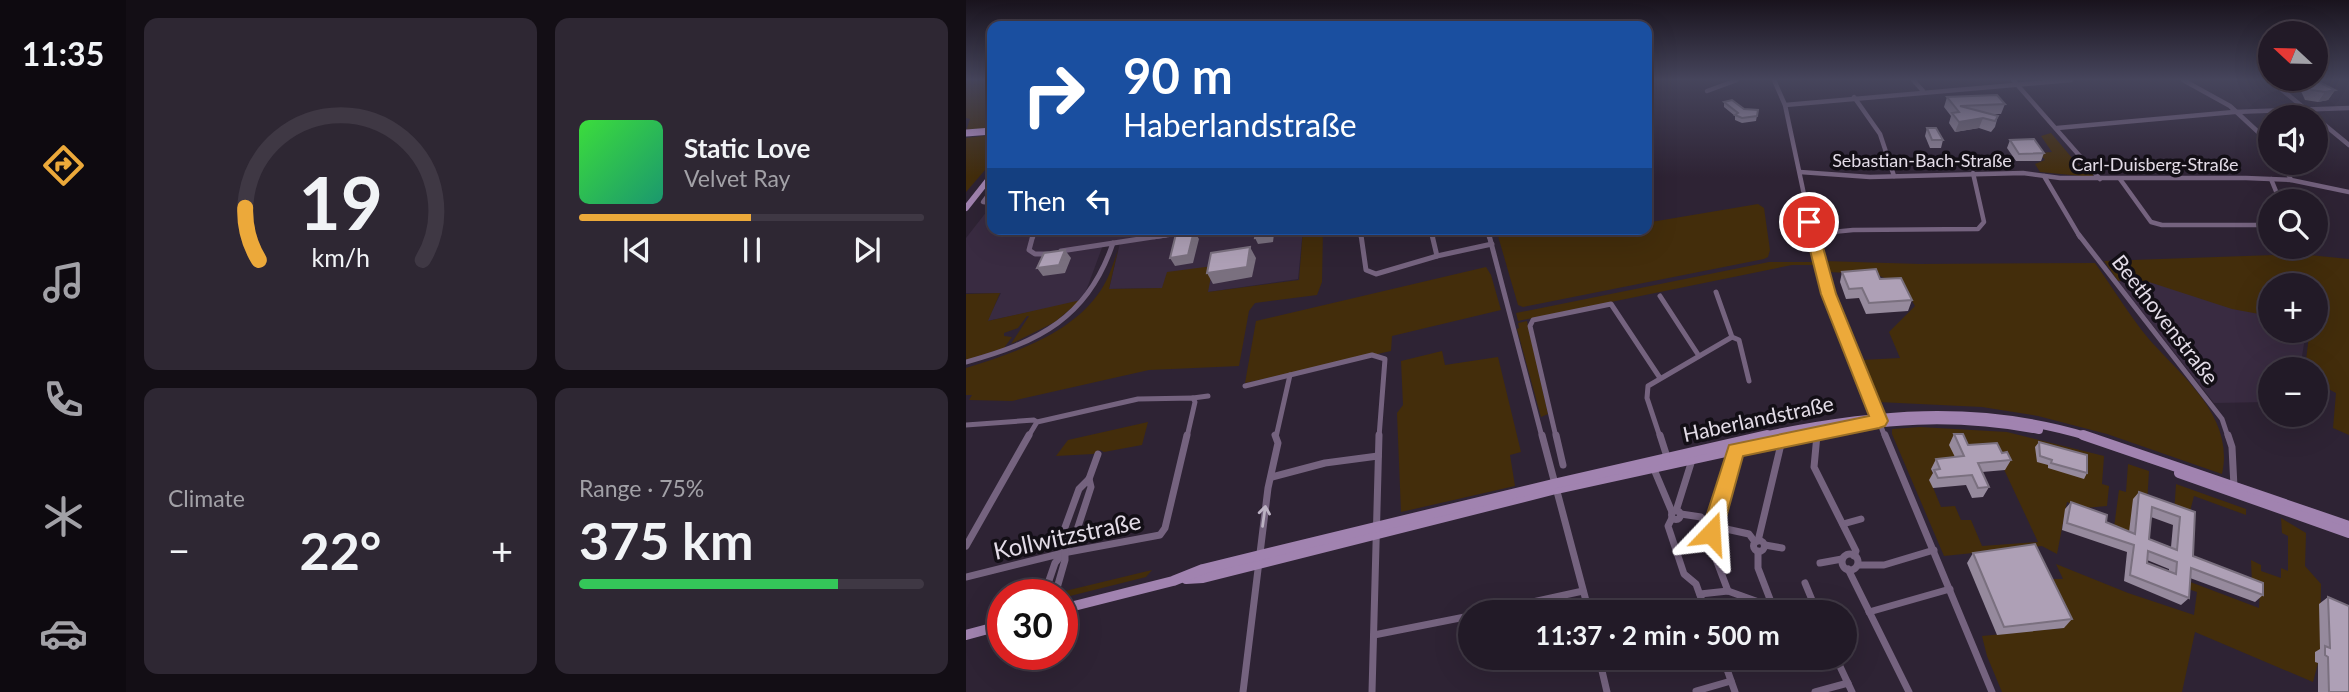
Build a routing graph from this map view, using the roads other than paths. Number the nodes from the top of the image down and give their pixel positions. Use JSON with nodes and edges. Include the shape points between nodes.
{"nodes":[{"id":1,"x":1787,"y":112,"type":"edge"},
{"id":2,"x":1867,"y":112,"type":"edge"},
{"id":3,"x":2043,"y":112,"type":"edge"},
{"id":4,"x":2231,"y":112,"type":"edge"},
{"id":5,"x":2234,"y":112,"type":"edge"},
{"id":6,"x":2328,"y":127,"type":"edge"},
{"id":7,"x":2057,"y":128,"type":"junction"},
{"id":8,"x":987,"y":131,"type":"edge"},
{"id":9,"x":966,"y":133,"type":"edge"},
{"id":10,"x":2258,"y":133,"type":"edge"},
{"id":11,"x":2349,"y":145,"type":"edge"},
{"id":12,"x":1800,"y":172,"type":"junction"},
{"id":13,"x":1973,"y":173,"type":"junction"},
{"id":14,"x":2289,"y":175,"type":"edge"},
{"id":15,"x":1894,"y":176,"type":"junction"},
{"id":16,"x":2044,"y":176,"type":"junction"},
{"id":17,"x":2101,"y":179,"type":"junction"},
{"id":18,"x":2120,"y":179,"type":"junction"},
{"id":19,"x":2271,"y":179,"type":"junction"},
{"id":20,"x":2291,"y":180,"type":"junction"},
{"id":21,"x":987,"y":181,"type":"edge"},
{"id":22,"x":2275,"y":189,"type":"edge"},
{"id":23,"x":2349,"y":192,"type":"edge"},
{"id":24,"x":966,"y":208,"type":"edge"},
{"id":25,"x":2258,"y":225,"type":"edge"},
{"id":26,"x":1812,"y":234,"type":"junction"},
{"id":27,"x":1033,"y":235,"type":"edge"},
{"id":28,"x":1168,"y":235,"type":"edge"},
{"id":29,"x":1361,"y":235,"type":"edge"},
{"id":30,"x":1432,"y":235,"type":"edge"},
{"id":31,"x":1489,"y":235,"type":"edge"},
{"id":32,"x":1113,"y":243,"type":"junction"},
{"id":33,"x":1492,"y":244,"type":"junction"},
{"id":34,"x":1437,"y":256,"type":"junction"},
{"id":35,"x":1716,"y":292,"type":"dead end"},
{"id":36,"x":1660,"y":296,"type":"dead end"},
{"id":37,"x":1611,"y":304,"type":"joint"},
{"id":38,"x":1732,"y":337,"type":"junction"},
{"id":39,"x":1699,"y":356,"type":"junction"},
{"id":40,"x":966,"y":362,"type":"edge"},
{"id":41,"x":1290,"y":375,"type":"junction"},
{"id":42,"x":1660,"y":378,"type":"junction"},
{"id":43,"x":1749,"y":381,"type":"dead end"},
{"id":44,"x":1245,"y":386,"type":"dead end"},
{"id":45,"x":1208,"y":396,"type":"dead end"},
{"id":46,"x":1193,"y":398,"type":"junction"},
{"id":47,"x":1551,"y":417,"type":"junction"},
{"id":48,"x":1878,"y":418,"type":"junction"},
{"id":49,"x":1538,"y":420,"type":"junction"},
{"id":50,"x":1037,"y":422,"type":"junction"},
{"id":51,"x":966,"y":425,"type":"edge"},
{"id":52,"x":1817,"y":432,"type":"junction"},
{"id":53,"x":1782,"y":439,"type":"junction"},
{"id":54,"x":1736,"y":450,"type":"junction"},
{"id":55,"x":1098,"y":454,"type":"dead end"},
{"id":56,"x":1378,"y":456,"type":"junction"},
{"id":57,"x":1693,"y":459,"type":"junction"},
{"id":58,"x":1668,"y":461,"type":"junction"},
{"id":59,"x":1563,"y":465,"type":"dead end"},
{"id":60,"x":1653,"y":467,"type":"junction"},
{"id":61,"x":1272,"y":477,"type":"junction"},
{"id":62,"x":1089,"y":479,"type":"junction"},
{"id":63,"x":1555,"y":486,"type":"junction"},
{"id":64,"x":2234,"y":489,"type":"junction"},
{"id":65,"x":1675,"y":514,"type":"junction"},
{"id":66,"x":1861,"y":519,"type":"dead end"},
{"id":67,"x":1843,"y":524,"type":"junction"},
{"id":68,"x":1712,"y":525,"type":"junction"},
{"id":69,"x":2349,"y":526,"type":"edge"},
{"id":70,"x":1377,"y":530,"type":"junction"},
{"id":71,"x":2349,"y":533,"type":"edge"},
{"id":72,"x":1759,"y":545,"type":"junction"},
{"id":73,"x":966,"y":546,"type":"edge"},
{"id":74,"x":1783,"y":548,"type":"dead end"},
{"id":75,"x":1934,"y":550,"type":"junction"},
{"id":76,"x":1064,"y":551,"type":"junction"},
{"id":77,"x":1853,"y":556,"type":"junction"},
{"id":78,"x":1260,"y":559,"type":"junction"},
{"id":79,"x":1842,"y":559,"type":"junction"},
{"id":80,"x":1821,"y":563,"type":"dead end"},
{"id":81,"x":1858,"y":565,"type":"junction"},
{"id":82,"x":1848,"y":569,"type":"junction"},
{"id":83,"x":966,"y":577,"type":"edge"},
{"id":84,"x":1050,"y":579,"type":"edge"},
{"id":85,"x":1060,"y":579,"type":"edge"},
{"id":86,"x":1805,"y":583,"type":"dead end"},
{"id":87,"x":1950,"y":589,"type":"junction"},
{"id":88,"x":1583,"y":591,"type":"junction"},
{"id":89,"x":1728,"y":591,"type":"junction"},
{"id":90,"x":1700,"y":594,"type":"junction"},
{"id":91,"x":1541,"y":600,"type":"edge"},
{"id":92,"x":1585,"y":600,"type":"edge"},
{"id":93,"x":1702,"y":600,"type":"edge"},
{"id":94,"x":1753,"y":600,"type":"edge"},
{"id":95,"x":1770,"y":600,"type":"edge"},
{"id":96,"x":1812,"y":600,"type":"edge"},
{"id":97,"x":1078,"y":605,"type":"edge"},
{"id":98,"x":1869,"y":612,"type":"junction"},
{"id":99,"x":1458,"y":618,"type":"edge"},
{"id":100,"x":987,"y":629,"type":"edge"},
{"id":101,"x":966,"y":635,"type":"edge"},
{"id":102,"x":1374,"y":635,"type":"junction"},
{"id":103,"x":1602,"y":670,"type":"edge"},
{"id":104,"x":1727,"y":670,"type":"edge"},
{"id":105,"x":1842,"y":670,"type":"edge"},
{"id":106,"x":1731,"y":681,"type":"junction"},
{"id":107,"x":1848,"y":683,"type":"junction"},
{"id":108,"x":1696,"y":691,"type":"edge"},
{"id":109,"x":1243,"y":692,"type":"edge"},
{"id":110,"x":1372,"y":692,"type":"edge"},
{"id":111,"x":1607,"y":692,"type":"edge"},
{"id":112,"x":1735,"y":692,"type":"edge"},
{"id":113,"x":1815,"y":692,"type":"edge"},
{"id":114,"x":1852,"y":692,"type":"edge"},
{"id":115,"x":1909,"y":692,"type":"edge"},
{"id":116,"x":1992,"y":692,"type":"edge"}],
"edges":[{"from":1,"to":12,"type":"street"},
{"from":2,"to":15,"type":"street","via":[[1886,142]]},
{"from":3,"to":7,"type":"street"},
{"from":4,"to":7,"type":"street"},
{"from":5,"to":10,"type":"street"},
{"from":6,"to":11,"type":"street"},
{"from":7,"to":17,"type":"street"},
{"from":8,"to":9,"type":"main road"},
{"from":12,"to":15,"type":"street","name":"Sebastian-Bach-Straße"},
{"from":12,"to":26,"type":"street"},
{"from":13,"to":15,"type":"street","name":"Sebastian-Bach-Straße"},
{"from":13,"to":16,"type":"street","name":"Sebastian-Bach-Straße"},
{"from":13,"to":26,"type":"street","via":[[1984,222],[1978,229]]},
{"from":14,"to":20,"type":"street"},
{"from":16,"to":17,"type":"street","name":"Carl-Duisberg-Straße"},
{"from":16,"to":64,"type":"street","name":"Beethovenstraße","via":[[2077,233],[2222,419],[2232,447]]},
{"from":17,"to":18,"type":"street","name":"Carl-Duisberg-Straße"},
{"from":18,"to":19,"type":"street","name":"Carl-Duisberg-Straße"},
{"from":18,"to":25,"type":"street","via":[[2151,222]]},
{"from":19,"to":20,"type":"street","name":"Carl-Duisberg-Straße"},
{"from":19,"to":22,"type":"street"},
{"from":20,"to":23,"type":"street","name":"Carl-Duisberg-Straße"},
{"from":21,"to":24,"type":"street"},
{"from":26,"to":48,"type":"street","via":[[1829,294]]},
{"from":27,"to":32,"type":"street","via":[[1029,250],[1035,254]]},
{"from":28,"to":32,"type":"street"},
{"from":29,"to":34,"type":"street","via":[[1369,273]]},
{"from":30,"to":34,"type":"street"},
{"from":31,"to":33,"type":"street"},
{"from":32,"to":40,"type":"street","via":[[1093,290],[1064,317],[1026,341]]},
{"from":33,"to":34,"type":"street"},
{"from":33,"to":49,"type":"street"},
{"from":35,"to":38,"type":"street"},
{"from":36,"to":39,"type":"street"},
{"from":37,"to":42,"type":"street"},
{"from":37,"to":47,"type":"street","via":[[1536,318],[1530,326]]},
{"from":38,"to":39,"type":"street"},
{"from":38,"to":43,"type":"street","via":[[1739,340]]},
{"from":39,"to":42,"type":"street"},
{"from":41,"to":44,"type":"street"},
{"from":41,"to":56,"type":"street","via":[[1372,355],[1385,359]]},
{"from":41,"to":61,"type":"street","via":[[1275,434],[1278,443]]},
{"from":42,"to":58,"type":"street","via":[[1648,386],[1647,398]]},
{"from":45,"to":46,"type":"street"},
{"from":46,"to":50,"type":"street","via":[[1138,399]]},
{"from":46,"to":76,"type":"street","name":"Kollwitzstraße","via":[[1182,461],[1160,535]]},
{"from":47,"to":49,"type":"street"},
{"from":47,"to":59,"type":"street"},
{"from":48,"to":52,"type":"street","name":"Haberlandstraße"},
{"from":48,"to":58,"type":"street","name":"Haberlandstraße","via":[[1826,423]]},
{"from":48,"to":64,"type":"street","name":"Haberlandstraße","via":[[1949,413],[2020,420],[2092,438]]},
{"from":48,"to":75,"type":"street"},
{"from":49,"to":63,"type":"street"},
{"from":50,"to":51,"type":"street"},
{"from":50,"to":73,"type":"street","name":"Kollwitzstraße"},
{"from":52,"to":53,"type":"street","name":"Haberlandstraße"},
{"from":52,"to":67,"type":"street","via":[[1814,467]]},
{"from":53,"to":54,"type":"street","name":"Haberlandstraße"},
{"from":53,"to":72,"type":"street","name":"Haberlandstraße"},
{"from":54,"to":57,"type":"street","name":"Haberlandstraße"},
{"from":54,"to":68,"type":"street","name":"Haberlandstraße"},
{"from":55,"to":62,"type":"street"},
{"from":56,"to":61,"type":"street"},
{"from":56,"to":70,"type":"street"},
{"from":57,"to":58,"type":"street","name":"Haberlandstraße"},
{"from":57,"to":65,"type":"street","name":"Haberlandstraße"},
{"from":58,"to":60,"type":"street","name":"Haberlandstraße"},
{"from":58,"to":63,"type":"street","name":"Haberlandstraße"},
{"from":60,"to":63,"type":"street","name":"Haberlandstraße"},
{"from":60,"to":65,"type":"street"},
{"from":78,"to":61,"type":"street","one_way":true},
{"from":62,"to":76,"type":"street","via":[[1091,487],[1074,539]]},
{"from":62,"to":76,"type":"street","via":[[1079,489],[1060,541]]},
{"from":63,"to":70,"type":"street","name":"Haberlandstraße"},
{"from":63,"to":88,"type":"street"},
{"from":64,"to":69,"type":"street","name":"Haberlandstraße"},
{"from":64,"to":71,"type":"street","name":"Haberlandstraße"},
{"from":65,"to":68,"type":"street","via":[[1701,517]]},
{"from":65,"to":90,"type":"street","via":[[1668,526],[1684,573]]},
{"from":66,"to":67,"type":"street"},
{"from":67,"to":77,"type":"street","via":[[1856,551]]},
{"from":68,"to":72,"type":"street","via":[[1749,534]]},
{"from":68,"to":89,"type":"street","via":[[1705,529]]},
{"from":70,"to":78,"type":"street","name":"Haberlandstraße"},
{"from":70,"to":102,"type":"street"},
{"from":72,"to":74,"type":"street"},
{"from":72,"to":95,"type":"street","via":[[1758,568]]},
{"from":75,"to":81,"type":"street","via":[[1884,565]]},
{"from":75,"to":87,"type":"street"},
{"from":76,"to":83,"type":"street","name":"Kollwitzstraße"},
{"from":76,"to":84,"type":"street"},
{"from":76,"to":85,"type":"street"},
{"from":77,"to":79,"type":"street"},
{"from":77,"to":81,"type":"street"},
{"from":78,"to":97,"type":"street","name":"Haberlandstraße","via":[[1203,578]]},
{"from":78,"to":109,"type":"street"},
{"from":79,"to":80,"type":"street"},
{"from":79,"to":82,"type":"street"},
{"from":81,"to":82,"type":"street"},
{"from":82,"to":98,"type":"street"},
{"from":86,"to":96,"type":"street"},
{"from":87,"to":98,"type":"street"},
{"from":87,"to":116,"type":"street"},
{"from":88,"to":91,"type":"street"},
{"from":88,"to":92,"type":"street"},
{"from":89,"to":90,"type":"street"},
{"from":89,"to":94,"type":"street"},
{"from":90,"to":93,"type":"street"},
{"from":98,"to":115,"type":"street"},
{"from":99,"to":102,"type":"street"},
{"from":100,"to":101,"type":"street"},
{"from":102,"to":110,"type":"street"},
{"from":103,"to":111,"type":"street"},
{"from":104,"to":106,"type":"street"},
{"from":105,"to":107,"type":"street"},
{"from":106,"to":108,"type":"street"},
{"from":106,"to":112,"type":"street"},
{"from":107,"to":113,"type":"street"},
{"from":107,"to":114,"type":"street"}]}
